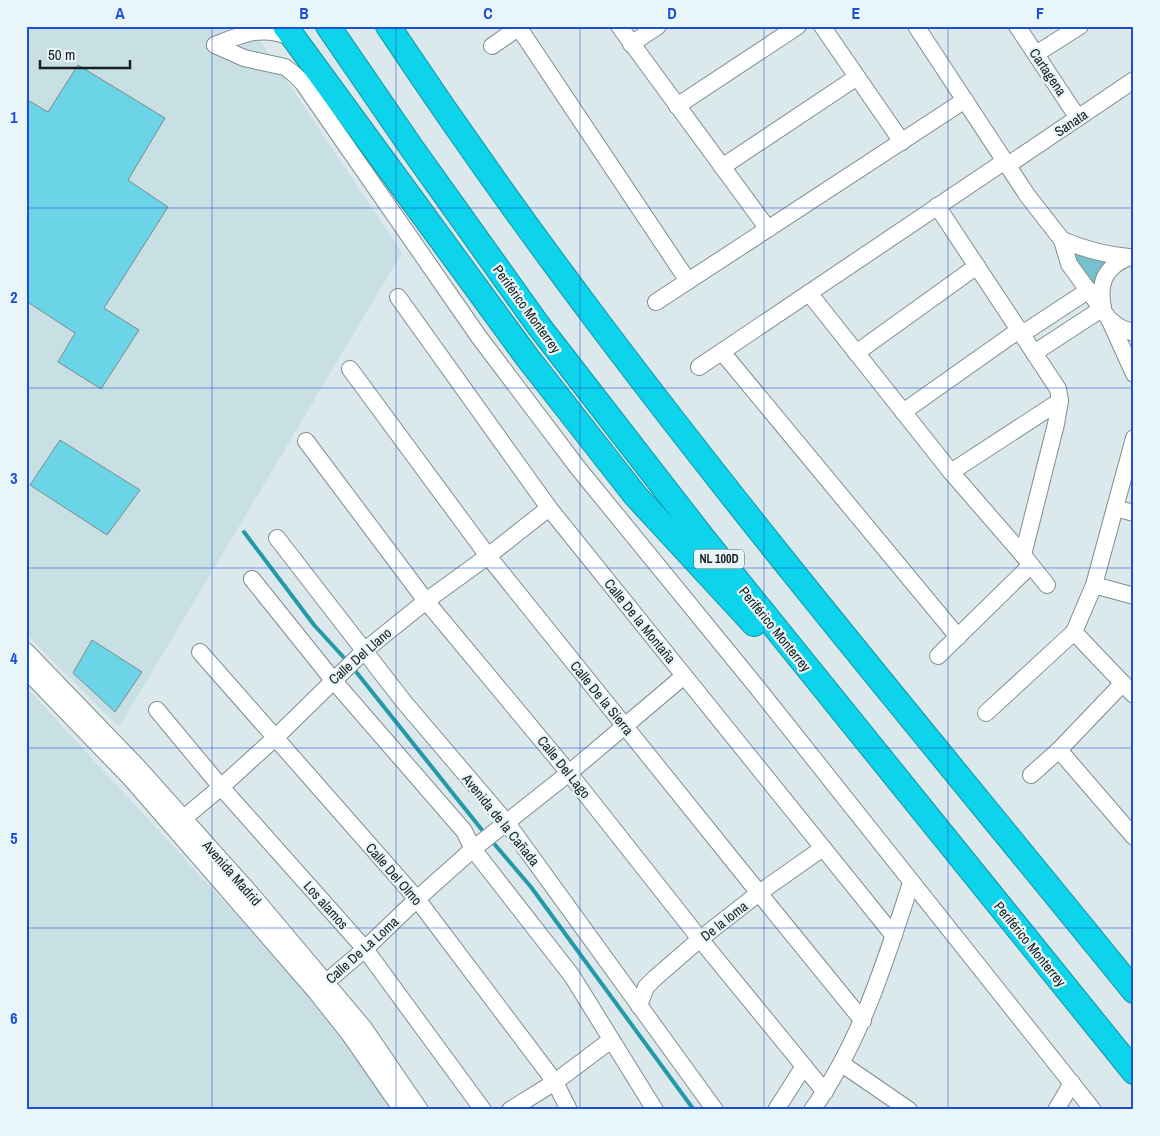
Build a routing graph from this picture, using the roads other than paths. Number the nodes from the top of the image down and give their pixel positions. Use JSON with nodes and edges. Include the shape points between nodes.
{"nodes":[{"id":1,"x":328,"y":26,"type":"edge"},
{"id":2,"x":388,"y":26,"type":"edge"},
{"id":3,"x":618,"y":26,"type":"edge"},
{"id":4,"x":658,"y":26,"type":"edge"},
{"id":5,"x":798,"y":26,"type":"edge"},
{"id":6,"x":822,"y":26,"type":"edge"},
{"id":7,"x":916,"y":26,"type":"edge"},
{"id":8,"x":1017,"y":26,"type":"edge"},
{"id":9,"x":1080,"y":26,"type":"edge"},
{"id":10,"x":520,"y":27,"type":"edge"},
{"id":11,"x":244,"y":30,"type":"edge"},
{"id":12,"x":289,"y":32,"type":"edge"},
{"id":13,"x":631,"y":44,"type":"junction"},
{"id":14,"x":492,"y":46,"type":"dead end"},
{"id":15,"x":1036,"y":54,"type":"junction"},
{"id":16,"x":858,"y":77,"type":"junction"},
{"id":17,"x":1134,"y":80,"type":"edge"},
{"id":18,"x":964,"y":100,"type":"junction"},
{"id":19,"x":678,"y":106,"type":"junction"},
{"id":20,"x":1078,"y":118,"type":"junction"},
{"id":21,"x":902,"y":142,"type":"junction"},
{"id":22,"x":1006,"y":163,"type":"junction"},
{"id":23,"x":722,"y":167,"type":"junction"},
{"id":24,"x":937,"y":206,"type":"junction"},
{"id":25,"x":768,"y":229,"type":"junction"},
{"id":26,"x":1062,"y":240,"type":"junction"},
{"id":27,"x":1131,"y":257,"type":"edge"},
{"id":28,"x":977,"y":266,"type":"junction"},
{"id":29,"x":688,"y":281,"type":"junction"},
{"id":30,"x":1089,"y":290,"type":"junction"},
{"id":31,"x":809,"y":293,"type":"junction"},
{"id":32,"x":398,"y":297,"type":"dead end"},
{"id":33,"x":656,"y":302,"type":"dead end"},
{"id":34,"x":1106,"y":313,"type":"junction"},
{"id":35,"x":1020,"y":332,"type":"junction"},
{"id":36,"x":1134,"y":333,"type":"edge"},
{"id":37,"x":722,"y":352,"type":"junction"},
{"id":38,"x":856,"y":353,"type":"junction"},
{"id":39,"x":1034,"y":353,"type":"junction"},
{"id":40,"x":699,"y":367,"type":"dead end"},
{"id":41,"x":350,"y":369,"type":"dead end"},
{"id":42,"x":1134,"y":374,"type":"edge"},
{"id":43,"x":1060,"y":401,"type":"junction"},
{"id":44,"x":903,"y":412,"type":"junction"},
{"id":45,"x":1134,"y":438,"type":"edge"},
{"id":46,"x":306,"y":441,"type":"dead end"},
{"id":47,"x":951,"y":472,"type":"junction"},
{"id":48,"x":549,"y":508,"type":"junction"},
{"id":49,"x":1115,"y":508,"type":"junction"},
{"id":50,"x":1134,"y":513,"type":"edge"},
{"id":51,"x":277,"y":538,"type":"dead end"},
{"id":52,"x":488,"y":556,"type":"junction"},
{"id":53,"x":1027,"y":560,"type":"junction"},
{"id":54,"x":252,"y":580,"type":"dead end"},
{"id":55,"x":1047,"y":585,"type":"dead end"},
{"id":56,"x":1094,"y":585,"type":"junction"},
{"id":57,"x":1134,"y":596,"type":"edge"},
{"id":58,"x":426,"y":601,"type":"junction"},
{"id":59,"x":1074,"y":632,"type":"junction"},
{"id":60,"x":958,"y":637,"type":"junction"},
{"id":61,"x":26,"y":651,"type":"edge"},
{"id":62,"x":200,"y":652,"type":"dead end"},
{"id":63,"x":361,"y":653,"type":"junction"},
{"id":64,"x":938,"y":656,"type":"dead end"},
{"id":65,"x":26,"y":670,"type":"edge"},
{"id":66,"x":338,"y":675,"type":"junction"},
{"id":67,"x":684,"y":676,"type":"junction"},
{"id":68,"x":813,"y":677,"type":"junction"},
{"id":69,"x":1130,"y":685,"type":"edge"},
{"id":70,"x":157,"y":710,"type":"dead end"},
{"id":71,"x":986,"y":713,"type":"dead end"},
{"id":72,"x":624,"y":727,"type":"junction"},
{"id":73,"x":275,"y":738,"type":"junction"},
{"id":74,"x":1059,"y":750,"type":"junction"},
{"id":75,"x":570,"y":773,"type":"junction"},
{"id":76,"x":1031,"y":775,"type":"dead end"},
{"id":77,"x":221,"y":787,"type":"junction"},
{"id":78,"x":184,"y":818,"type":"junction"},
{"id":79,"x":504,"y":826,"type":"junction"},
{"id":80,"x":1134,"y":838,"type":"edge"},
{"id":81,"x":477,"y":846,"type":"junction"},
{"id":82,"x":822,"y":848,"type":"junction"},
{"id":83,"x":911,"y":883,"type":"junction"},
{"id":84,"x":758,"y":894,"type":"junction"},
{"id":85,"x":417,"y":899,"type":"junction"},
{"id":86,"x":894,"y":936,"type":"junction"},
{"id":87,"x":700,"y":939,"type":"junction"},
{"id":88,"x":365,"y":949,"type":"junction"},
{"id":89,"x":321,"y":987,"type":"junction"},
{"id":90,"x":1134,"y":991,"type":"edge"},
{"id":91,"x":639,"y":1006,"type":"junction"},
{"id":92,"x":863,"y":1021,"type":"junction"},
{"id":93,"x":611,"y":1040,"type":"junction"},
{"id":94,"x":842,"y":1064,"type":"junction"},
{"id":95,"x":804,"y":1066,"type":"junction"},
{"id":96,"x":1134,"y":1072,"type":"edge"},
{"id":97,"x":555,"y":1082,"type":"junction"},
{"id":98,"x":1072,"y":1083,"type":"junction"},
{"id":99,"x":825,"y":1092,"type":"junction"},
{"id":100,"x":402,"y":1110,"type":"edge"},
{"id":101,"x":420,"y":1110,"type":"edge"},
{"id":102,"x":482,"y":1110,"type":"edge"},
{"id":103,"x":510,"y":1110,"type":"edge"},
{"id":104,"x":569,"y":1110,"type":"edge"},
{"id":105,"x":655,"y":1110,"type":"edge"},
{"id":106,"x":715,"y":1110,"type":"edge"},
{"id":107,"x":776,"y":1110,"type":"edge"},
{"id":108,"x":812,"y":1110,"type":"edge"},
{"id":109,"x":909,"y":1110,"type":"edge"},
{"id":110,"x":1056,"y":1110,"type":"edge"},
{"id":111,"x":1093,"y":1110,"type":"edge"}],
"edges":[{"from":1,"to":68,"type":"highway","name":"Periférico Monterrey","number":"NL 100D","via":[[538,325]]},
{"from":2,"to":90,"type":"highway","via":[[525,224],[601,327],[750,519]]},
{"from":3,"to":13,"type":"street"},
{"from":4,"to":13,"type":"street"},
{"from":5,"to":19,"type":"street"},
{"from":6,"to":16,"type":"street"},
{"from":7,"to":18,"type":"street"},
{"from":8,"to":15,"type":"street","name":"Cartagena"},
{"from":9,"to":15,"type":"street"},
{"from":10,"to":14,"type":"street"},
{"from":10,"to":29,"type":"street"},
{"from":11,"to":12,"type":"street"},
{"from":11,"to":83,"type":"street","via":[[215,45],[244,58],[285,67],[303,83],[479,337],[578,468]]},
{"from":12,"to":68,"type":"highway","via":[[527,357],[635,495],[788,659]]},
{"from":13,"to":19,"type":"street"},
{"from":15,"to":20,"type":"street","name":"Cartagena"},
{"from":16,"to":21,"type":"street"},
{"from":16,"to":23,"type":"street"},
{"from":17,"to":20,"type":"street","name":"Sanata"},
{"from":18,"to":21,"type":"street"},
{"from":18,"to":22,"type":"street"},
{"from":19,"to":23,"type":"street"},
{"from":20,"to":22,"type":"street","name":"Sanata"},
{"from":21,"to":25,"type":"street"},
{"from":22,"to":24,"type":"street","name":"Sanata"},
{"from":22,"to":26,"type":"street"},
{"from":23,"to":25,"type":"street"},
{"from":24,"to":28,"type":"street"},
{"from":24,"to":31,"type":"street","name":"Sanata"},
{"from":25,"to":29,"type":"street"},
{"from":26,"to":27,"type":"street","via":[[1107,255]]},
{"from":26,"to":30,"type":"street","via":[[1069,264]]},
{"from":27,"to":34,"type":"street","via":[[1117,262],[1102,283],[1100,295]]},
{"from":28,"to":35,"type":"street"},
{"from":28,"to":38,"type":"street"},
{"from":29,"to":33,"type":"street"},
{"from":30,"to":34,"type":"street"},
{"from":30,"to":35,"type":"street"},
{"from":31,"to":37,"type":"street","name":"Sanata"},
{"from":31,"to":38,"type":"street"},
{"from":32,"to":48,"type":"street","name":"Calle De la Montaña"},
{"from":34,"to":36,"type":"street","via":[[1119,327]]},
{"from":34,"to":39,"type":"street"},
{"from":34,"to":42,"type":"street"},
{"from":35,"to":39,"type":"street"},
{"from":35,"to":44,"type":"street"},
{"from":37,"to":40,"type":"street","name":"Sanata"},
{"from":37,"to":60,"type":"street"},
{"from":38,"to":44,"type":"street"},
{"from":39,"to":43,"type":"street","via":[[1058,390]]},
{"from":41,"to":52,"type":"street","name":"Calle De la Sierra"},
{"from":43,"to":47,"type":"street"},
{"from":43,"to":53,"type":"street"},
{"from":44,"to":47,"type":"street"},
{"from":45,"to":49,"type":"street"},
{"from":46,"to":58,"type":"street","name":"Calle Del Lago"},
{"from":47,"to":53,"type":"street"},
{"from":48,"to":52,"type":"street","name":"Calle Del Llano"},
{"from":48,"to":67,"type":"street","name":"Calle De la Montaña"},
{"from":49,"to":50,"type":"street"},
{"from":49,"to":56,"type":"street"},
{"from":51,"to":63,"type":"street","name":"Avenida de la Cañada"},
{"from":52,"to":58,"type":"street","name":"Calle Del Llano"},
{"from":52,"to":72,"type":"street","name":"Calle De la Sierra"},
{"from":53,"to":55,"type":"street"},
{"from":53,"to":60,"type":"street"},
{"from":54,"to":66,"type":"street"},
{"from":56,"to":57,"type":"street"},
{"from":56,"to":59,"type":"street"},
{"from":58,"to":63,"type":"street","name":"Calle Del Llano"},
{"from":58,"to":75,"type":"street","name":"Calle Del Lago"},
{"from":59,"to":69,"type":"street"},
{"from":59,"to":71,"type":"street"},
{"from":60,"to":64,"type":"street"},
{"from":61,"to":78,"type":"street","name":"Avenida Madrid"},
{"from":62,"to":73,"type":"street","name":"Calle Del Olmo"},
{"from":63,"to":66,"type":"street","name":"Calle Del Llano"},
{"from":63,"to":79,"type":"street","name":"Avenida de la Cañada"},
{"from":65,"to":89,"type":"street","name":"Avenida Madrid","via":[[132,780]]},
{"from":66,"to":73,"type":"street","name":"Calle Del Llano"},
{"from":66,"to":81,"type":"street"},
{"from":67,"to":72,"type":"street","name":"Calle De La Loma"},
{"from":67,"to":82,"type":"street","name":"Calle De la Montaña"},
{"from":68,"to":96,"type":"highway","name":"Periférico Monterrey","number":"NL 100D"},
{"from":69,"to":74,"type":"street"},
{"from":70,"to":77,"type":"street","name":"Los alamos"},
{"from":72,"to":75,"type":"street","name":"Calle De La Loma"},
{"from":72,"to":84,"type":"street","name":"Calle De la Sierra"},
{"from":73,"to":77,"type":"street","name":"Calle Del Llano"},
{"from":73,"to":85,"type":"street","name":"Calle Del Olmo"},
{"from":74,"to":76,"type":"street"},
{"from":74,"to":80,"type":"street"},
{"from":75,"to":79,"type":"street","name":"Calle De La Loma"},
{"from":75,"to":87,"type":"street","name":"Calle Del Lago"},
{"from":77,"to":78,"type":"street","name":"Calle Del Llano"},
{"from":77,"to":88,"type":"street","name":"Los alamos"},
{"from":78,"to":89,"type":"street","name":"Avenida Madrid","via":[[253,896]]},
{"from":79,"to":81,"type":"street","name":"Calle De La Loma"},
{"from":79,"to":91,"type":"street","name":"Avenida de la Cañada"},
{"from":81,"to":85,"type":"street","name":"Calle De La Loma"},
{"from":81,"to":93,"type":"street","via":[[568,970]]},
{"from":82,"to":84,"type":"street","name":"De la loma"},
{"from":82,"to":86,"type":"street","name":"Calle De la Montaña"},
{"from":83,"to":86,"type":"street"},
{"from":83,"to":98,"type":"street"},
{"from":84,"to":87,"type":"street","name":"De la loma"},
{"from":84,"to":92,"type":"street","name":"Calle De la Sierra"},
{"from":85,"to":88,"type":"street","name":"Calle De La Loma"},
{"from":85,"to":97,"type":"street","name":"Calle Del Olmo"},
{"from":86,"to":92,"type":"street"},
{"from":87,"to":91,"type":"street","name":"De la loma","via":[[646,987]]},
{"from":87,"to":95,"type":"street","name":"Calle Del Lago"},
{"from":88,"to":89,"type":"street","name":"Calle De La Loma"},
{"from":88,"to":102,"type":"street","name":"Los alamos"},
{"from":89,"to":100,"type":"street","name":"Avenida Madrid"},
{"from":89,"to":101,"type":"street","name":"Avenida Madrid","via":[[364,1028]]},
{"from":91,"to":106,"type":"street","name":"Avenida de la Cañada"},
{"from":92,"to":94,"type":"street"},
{"from":93,"to":97,"type":"street"},
{"from":93,"to":105,"type":"street"},
{"from":94,"to":99,"type":"street"},
{"from":94,"to":109,"type":"street"},
{"from":95,"to":99,"type":"street","name":"Calle Del Lago"},
{"from":95,"to":107,"type":"street"},
{"from":97,"to":103,"type":"street"},
{"from":97,"to":104,"type":"street","name":"Calle Del Olmo"},
{"from":98,"to":110,"type":"street"},
{"from":98,"to":111,"type":"street"},
{"from":99,"to":108,"type":"street"}]}
